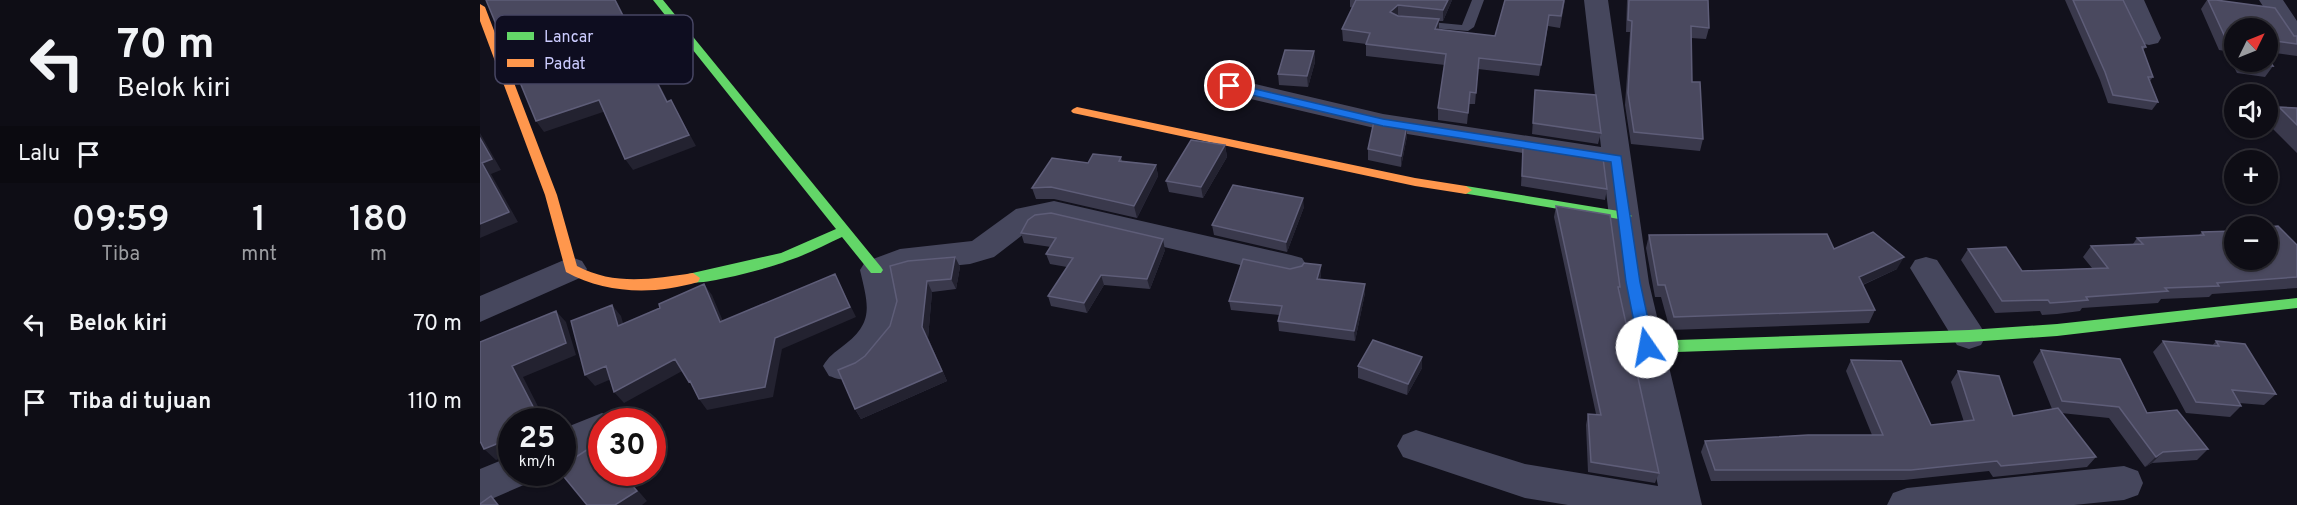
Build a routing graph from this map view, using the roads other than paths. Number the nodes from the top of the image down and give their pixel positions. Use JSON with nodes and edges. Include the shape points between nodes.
{"nodes":[{"id":1,"x":658,"y":0,"type":"edge"},
{"id":2,"x":1478,"y":0,"type":"edge"},
{"id":3,"x":1596,"y":0,"type":"edge"},
{"id":4,"x":2132,"y":0,"type":"edge"},
{"id":5,"x":2271,"y":0,"type":"edge"},
{"id":6,"x":480,"y":7,"type":"edge"},
{"id":7,"x":670,"y":15,"type":"edge"},
{"id":8,"x":1409,"y":23,"type":"edge"},
{"id":9,"x":2149,"y":38,"type":"dead end"},
{"id":10,"x":2297,"y":40,"type":"edge"},
{"id":11,"x":693,"y":44,"type":"edge"},
{"id":12,"x":495,"y":47,"type":"edge"},
{"id":13,"x":509,"y":84,"type":"edge"},
{"id":14,"x":1230,"y":86,"type":"dead end"},
{"id":15,"x":1077,"y":111,"type":"dead end"},
{"id":16,"x":1617,"y":159,"type":"junction"},
{"id":17,"x":1625,"y":216,"type":"junction"},
{"id":18,"x":843,"y":231,"type":"junction"},
{"id":19,"x":1292,"y":266,"type":"edge"},
{"id":20,"x":1926,"y":268,"type":"dead end"},
{"id":21,"x":571,"y":269,"type":"junction"},
{"id":22,"x":876,"y":270,"type":"junction"},
{"id":23,"x":2297,"y":303,"type":"edge"},
{"id":24,"x":480,"y":310,"type":"edge"},
{"id":25,"x":1969,"y":336,"type":"junction"},
{"id":26,"x":1647,"y":347,"type":"junction"},
{"id":27,"x":841,"y":366,"type":"edge"},
{"id":28,"x":1416,"y":446,"type":"dead end"},
{"id":29,"x":498,"y":479,"type":"edge"},
{"id":30,"x":2124,"y":483,"type":"dead end"},
{"id":31,"x":480,"y":487,"type":"edge"},
{"id":32,"x":1670,"y":505,"type":"edge"},
{"id":33,"x":1682,"y":505,"type":"edge"},
{"id":34,"x":1907,"y":505,"type":"edge"}],
"edges":[{"from":1,"to":7,"type":"street"},
{"from":2,"to":8,"type":"lane","via":[[1471,24],[1464,29]]},
{"from":3,"to":16,"type":"street"},
{"from":4,"to":9,"type":"street"},
{"from":5,"to":10,"type":"street"},
{"from":6,"to":12,"type":"street"},
{"from":11,"to":18,"type":"street"},
{"from":13,"to":21,"type":"street","via":[[551,195]]},
{"from":14,"to":16,"type":"street","via":[[1383,122]]},
{"from":15,"to":17,"type":"street","via":[[1414,182]]},
{"from":16,"to":17,"type":"street"},
{"from":17,"to":26,"type":"street","via":[[1633,282]]},
{"from":18,"to":21,"type":"street","via":[[785,257],[718,274],[650,284],[615,286]]},
{"from":18,"to":22,"type":"street"},
{"from":19,"to":22,"type":"street","via":[[1054,211],[1026,216],[984,249],[892,262]]},
{"from":20,"to":25,"type":"street"},
{"from":21,"to":24,"type":"street"},
{"from":22,"to":27,"type":"street","via":[[884,310],[879,335]]},
{"from":23,"to":25,"type":"street"},
{"from":25,"to":26,"type":"street"},
{"from":26,"to":33,"type":"street"},
{"from":28,"to":32,"type":"street","via":[[1525,482]]},
{"from":29,"to":31,"type":"street"},
{"from":30,"to":34,"type":"street"}]}
